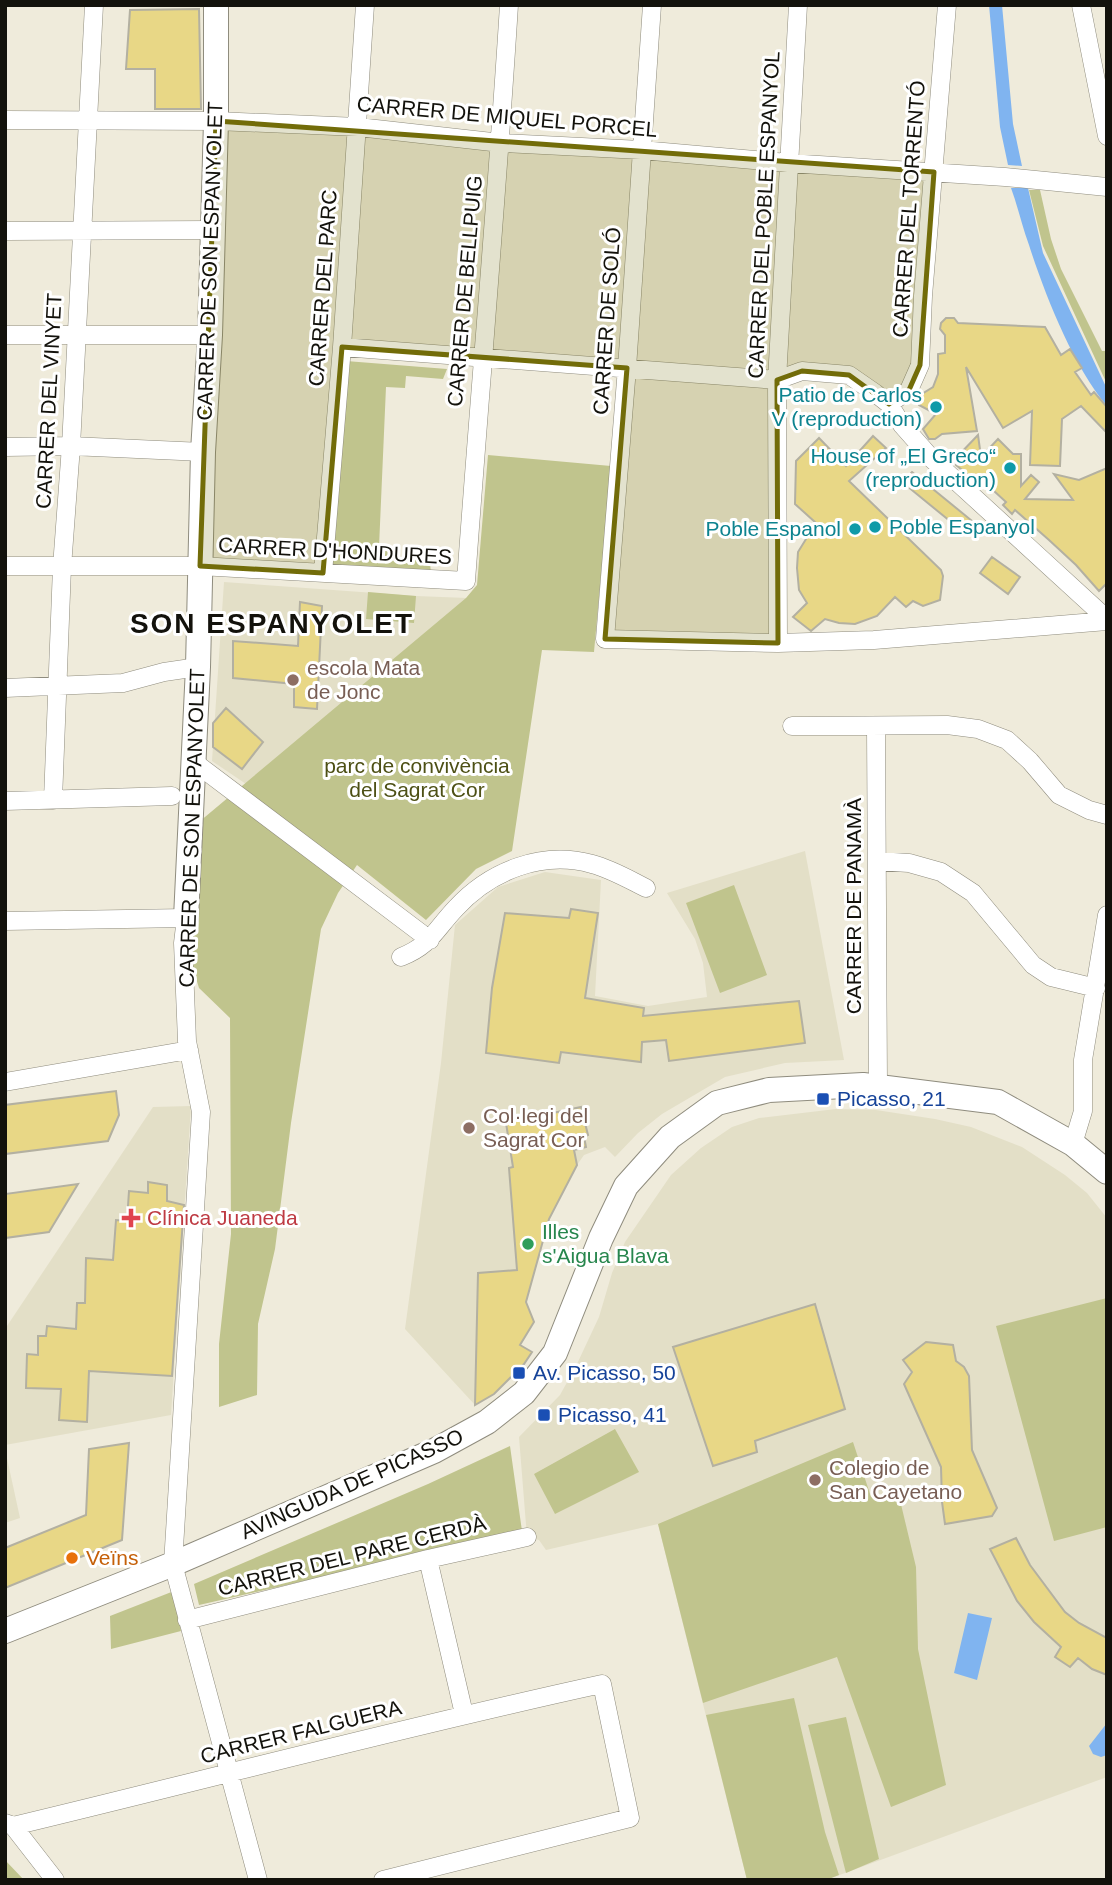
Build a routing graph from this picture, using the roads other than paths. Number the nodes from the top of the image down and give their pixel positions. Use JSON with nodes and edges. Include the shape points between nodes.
{"nodes":[{"id":1,"x":94,"y":5,"type":"edge"},
{"id":2,"x":216,"y":5,"type":"edge"},
{"id":3,"x":365,"y":5,"type":"edge"},
{"id":4,"x":509,"y":5,"type":"edge"},
{"id":5,"x":652,"y":5,"type":"edge"},
{"id":6,"x":798,"y":5,"type":"edge"},
{"id":7,"x":947,"y":5,"type":"edge"},
{"id":8,"x":1081,"y":5,"type":"edge"},
{"id":9,"x":1107,"y":41,"type":"edge"},
{"id":10,"x":1090,"y":49,"type":"junction"},
{"id":11,"x":5,"y":120,"type":"edge"},
{"id":12,"x":88,"y":120,"type":"junction"},
{"id":13,"x":216,"y":121,"type":"junction"},
{"id":14,"x":358,"y":127,"type":"junction"},
{"id":15,"x":1107,"y":136,"type":"edge"},
{"id":16,"x":501,"y":143,"type":"junction"},
{"id":17,"x":641,"y":150,"type":"junction"},
{"id":18,"x":788,"y":163,"type":"junction"},
{"id":19,"x":934,"y":172,"type":"junction"},
{"id":20,"x":1107,"y":187,"type":"edge"},
{"id":21,"x":211,"y":230,"type":"junction"},
{"id":22,"x":5,"y":231,"type":"edge"},
{"id":23,"x":82,"y":231,"type":"junction"},
{"id":24,"x":76,"y":334,"type":"junction"},
{"id":25,"x":5,"y":335,"type":"edge"},
{"id":26,"x":210,"y":335,"type":"junction"},
{"id":27,"x":342,"y":346,"type":"junction"},
{"id":28,"x":482,"y":357,"type":"junction"},
{"id":29,"x":627,"y":369,"type":"junction"},
{"id":30,"x":777,"y":380,"type":"junction"},
{"id":31,"x":889,"y":404,"type":"junction"},
{"id":32,"x":71,"y":446,"type":"junction"},
{"id":33,"x":5,"y":447,"type":"edge"},
{"id":34,"x":203,"y":452,"type":"junction"},
{"id":35,"x":5,"y":566,"type":"edge"},
{"id":36,"x":200,"y":566,"type":"junction"},
{"id":37,"x":62,"y":567,"type":"junction"},
{"id":38,"x":323,"y":573,"type":"junction"},
{"id":39,"x":466,"y":580,"type":"joint"},
{"id":40,"x":1107,"y":620,"type":"edge"},
{"id":41,"x":778,"y":643,"type":"junction"},
{"id":42,"x":198,"y":667,"type":"junction"},
{"id":43,"x":57,"y":687,"type":"junction"},
{"id":44,"x":5,"y":688,"type":"edge"},
{"id":45,"x":792,"y":726,"type":"dead end"},
{"id":46,"x":876,"y":726,"type":"junction"},
{"id":47,"x":194,"y":762,"type":"junction"},
{"id":48,"x":172,"y":796,"type":"dead end"},
{"id":49,"x":53,"y":800,"type":"junction"},
{"id":50,"x":5,"y":801,"type":"edge"},
{"id":51,"x":1107,"y":815,"type":"edge"},
{"id":52,"x":877,"y":862,"type":"junction"},
{"id":53,"x":646,"y":888,"type":"dead end"},
{"id":54,"x":1107,"y":915,"type":"edge"},
{"id":55,"x":186,"y":918,"type":"junction"},
{"id":56,"x":5,"y":921,"type":"edge"},
{"id":57,"x":430,"y":940,"type":"junction"},
{"id":58,"x":401,"y":957,"type":"dead end"},
{"id":59,"x":1096,"y":988,"type":"junction"},
{"id":60,"x":189,"y":1050,"type":"junction"},
{"id":61,"x":5,"y":1082,"type":"edge"},
{"id":62,"x":878,"y":1087,"type":"junction"},
{"id":63,"x":1073,"y":1144,"type":"junction"},
{"id":64,"x":1107,"y":1172,"type":"edge"},
{"id":65,"x":527,"y":1537,"type":"dead end"},
{"id":66,"x":428,"y":1559,"type":"junction"},
{"id":67,"x":173,"y":1564,"type":"junction"},
{"id":68,"x":187,"y":1620,"type":"junction"},
{"id":69,"x":5,"y":1631,"type":"edge"},
{"id":70,"x":464,"y":1714,"type":"junction"},
{"id":71,"x":229,"y":1774,"type":"junction"},
{"id":72,"x":9,"y":1824,"type":"edge"},
{"id":73,"x":55,"y":1880,"type":"edge"},
{"id":74,"x":258,"y":1880,"type":"edge"},
{"id":75,"x":383,"y":1880,"type":"edge"}],
"edges":[{"from":1,"to":12,"type":"street","name":"CARRER DEL VINYET"},
{"from":2,"to":13,"type":"street","name":"CARRER DE SON ESPANYOLET"},
{"from":3,"to":14,"type":"street","name":"CARRER DEL PARC"},
{"from":4,"to":16,"type":"street","name":"CARRER DE BELLPUIG"},
{"from":5,"to":17,"type":"street","name":"CARRER DE SOLÓ"},
{"from":6,"to":18,"type":"street","name":"CARRER DEL POBLE ESPANYOL"},
{"from":7,"to":19,"type":"street","name":"CARRER DEL TORRENTÓ"},
{"from":8,"to":10,"type":"street"},
{"from":9,"to":10,"type":"street"},
{"from":10,"to":15,"type":"street"},
{"from":11,"to":12,"type":"street","name":"CARRER DE MIQUEL PORCEL"},
{"from":12,"to":13,"type":"street","name":"CARRER DE MIQUEL PORCEL"},
{"from":12,"to":23,"type":"street","name":"CARRER DEL VINYET"},
{"from":13,"to":14,"type":"street","name":"CARRER DE MIQUEL PORCEL"},
{"from":13,"to":21,"type":"street","name":"CARRER DE SON ESPANYOLET"},
{"from":14,"to":16,"type":"street","name":"CARRER DE MIQUEL PORCEL"},
{"from":14,"to":27,"type":"street","name":"CARRER DEL PARC"},
{"from":16,"to":17,"type":"street","name":"CARRER DE MIQUEL PORCEL"},
{"from":16,"to":28,"type":"street","name":"CARRER DE BELLPUIG"},
{"from":17,"to":18,"type":"street","name":"CARRER DE MIQUEL PORCEL"},
{"from":17,"to":29,"type":"street","name":"CARRER DE SOLÓ"},
{"from":18,"to":19,"type":"street","name":"CARRER DE MIQUEL PORCEL"},
{"from":18,"to":30,"type":"street","name":"CARRER DEL POBLE ESPANYOL"},
{"from":19,"to":20,"type":"street","name":"CARRER DE MIQUEL PORCEL"},
{"from":19,"to":31,"type":"street","name":"CARRER DEL TORRENTÓ","via":[[920,365],[909,390]]},
{"from":21,"to":23,"type":"street"},
{"from":21,"to":26,"type":"street","name":"CARRER DE SON ESPANYOLET"},
{"from":22,"to":23,"type":"street"},
{"from":23,"to":24,"type":"street","name":"CARRER DEL VINYET"},
{"from":24,"to":25,"type":"street"},
{"from":24,"to":26,"type":"street"},
{"from":24,"to":32,"type":"street","name":"CARRER DEL VINYET"},
{"from":26,"to":34,"type":"street","name":"CARRER DE SON ESPANYOLET"},
{"from":27,"to":28,"type":"street","name":"CARRER DEL POBLE ESPANYOL"},
{"from":27,"to":38,"type":"street","name":"CARRER DEL PARC"},
{"from":28,"to":29,"type":"street","name":"CARRER DEL POBLE ESPANYOL"},
{"from":28,"to":39,"type":"street","name":"CARRER DE BELLPUIG"},
{"from":29,"to":30,"type":"street","name":"CARRER DEL POBLE ESPANYOL"},
{"from":29,"to":41,"type":"street","name":"CARRER DE SOLÓ","via":[[605,639]]},
{"from":30,"to":31,"type":"street","name":"CARRER DEL POBLE ESPANYOL","via":[[802,372],[849,375]]},
{"from":30,"to":41,"type":"street","name":"CARRER DEL POBLE ESPANYOL"},
{"from":31,"to":40,"type":"street","name":"CARRER DEL POBLE ESPANYOL","via":[[932,459]]},
{"from":32,"to":33,"type":"street"},
{"from":32,"to":34,"type":"street"},
{"from":32,"to":37,"type":"street","name":"CARRER DEL VINYET"},
{"from":34,"to":36,"type":"street","name":"CARRER DE SON ESPANYOLET"},
{"from":35,"to":37,"type":"street","name":"CARRER D'HONDURES"},
{"from":36,"to":37,"type":"street","name":"CARRER D'HONDURES"},
{"from":36,"to":38,"type":"street","name":"CARRER D'HONDURES"},
{"from":36,"to":42,"type":"street","name":"CARRER DE SON ESPANYOLET"},
{"from":37,"to":43,"type":"street","name":"CARRER DEL VINYET"},
{"from":38,"to":39,"type":"street","name":"CARRER D'HONDURES"},
{"from":40,"to":41,"type":"street"},
{"from":42,"to":43,"type":"street","via":[[123,683]]},
{"from":42,"to":47,"type":"street","name":"CARRER DE SON ESPANYOLET"},
{"from":43,"to":44,"type":"street"},
{"from":43,"to":49,"type":"street","name":"CARRER DEL VINYET"},
{"from":45,"to":46,"type":"street"},
{"from":46,"to":51,"type":"street","via":[[947,725],[978,729],[1007,740],[1059,795]]},
{"from":46,"to":52,"type":"street","name":"CARRER DE PANAMÀ"},
{"from":47,"to":55,"type":"street","name":"CARRER DE SON ESPANYOLET"},
{"from":47,"to":57,"type":"street"},
{"from":48,"to":49,"type":"street"},
{"from":49,"to":50,"type":"street"},
{"from":52,"to":59,"type":"street","via":[[909,863],[942,872],[973,893],[1033,965],[1051,977]]},
{"from":52,"to":62,"type":"street","name":"CARRER DE PANAMÀ"},
{"from":53,"to":57,"type":"street","via":[[590,863],[534,862],[477,887]]},
{"from":54,"to":59,"type":"street"},
{"from":55,"to":56,"type":"street"},
{"from":55,"to":60,"type":"street","name":"CARRER DE SON ESPANYOLET","via":[[183,943]]},
{"from":57,"to":58,"type":"street"},
{"from":59,"to":63,"type":"street","via":[[1083,1060],[1083,1111]]},
{"from":60,"to":61,"type":"street"},
{"from":60,"to":67,"type":"street","name":"CARRER DE SON ESPANYOLET","via":[[201,1112]]},
{"from":62,"to":63,"type":"street","name":"AVINGUDA DE PICASSO","via":[[998,1102]]},
{"from":62,"to":67,"type":"street","name":"AVINGUDA DE PICASSO","via":[[769,1090],[717,1103],[670,1137],[626,1186],[555,1353],[524,1393],[487,1422],[434,1451]]},
{"from":63,"to":64,"type":"street","name":"AVINGUDA DE PICASSO"},
{"from":65,"to":66,"type":"street","name":"CARRER DEL PARE CERDÀ"},
{"from":66,"to":68,"type":"street","name":"CARRER DEL PARE CERDÀ"},
{"from":66,"to":70,"type":"street"},
{"from":67,"to":68,"type":"street","name":"CARRER DE SON ESPANYOLET"},
{"from":67,"to":69,"type":"street","name":"AVINGUDA DE PICASSO"},
{"from":68,"to":71,"type":"street","name":"CARRER DE SON ESPANYOLET"},
{"from":70,"to":71,"type":"street","name":"CARRER FALGUERA"},
{"from":70,"to":75,"type":"street","name":"CARRER FALGUERA","via":[[602,1684],[630,1818]]},
{"from":71,"to":72,"type":"street","name":"CARRER FALGUERA"},
{"from":71,"to":74,"type":"street","name":"CARRER DE SON ESPANYOLET"},
{"from":72,"to":73,"type":"street"}]}
